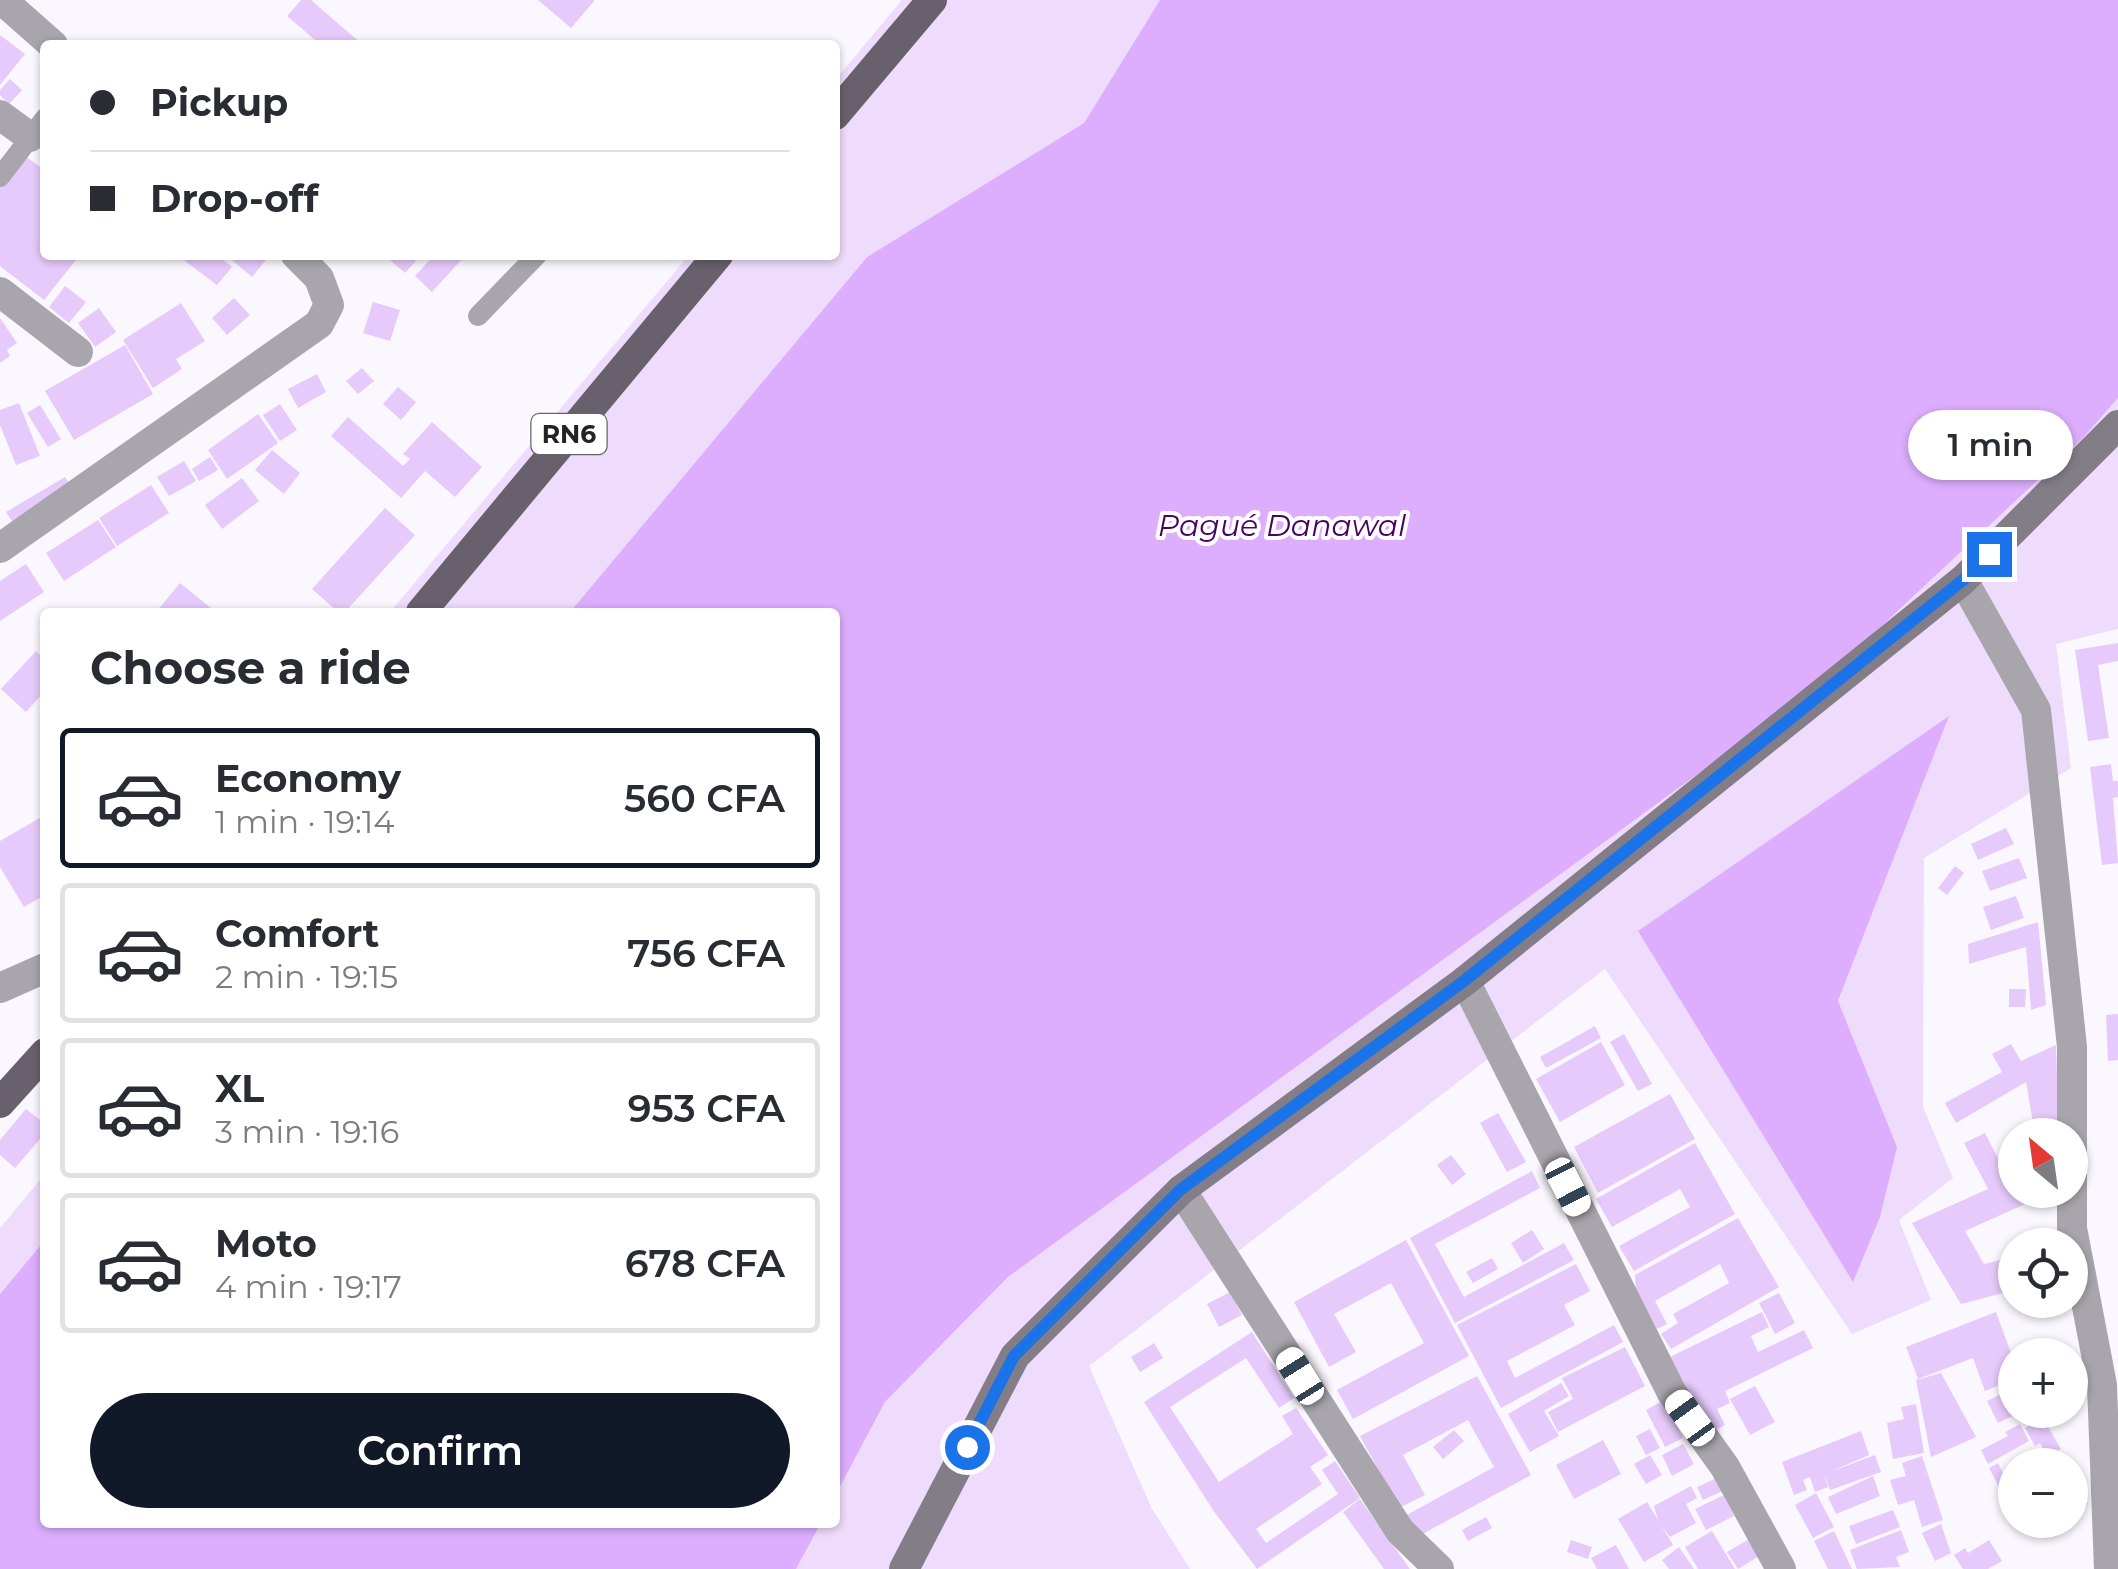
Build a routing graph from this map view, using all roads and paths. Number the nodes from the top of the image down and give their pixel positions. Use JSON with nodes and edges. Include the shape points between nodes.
{"nodes":[{"id":1,"x":2,"y":0,"type":"edge"},
{"id":2,"x":932,"y":0,"type":"edge"},
{"id":3,"x":47,"y":40,"type":"edge"},
{"id":4,"x":840,"y":109,"type":"edge"},
{"id":5,"x":0,"y":115,"type":"edge"},
{"id":6,"x":38,"y":128,"type":"edge"},
{"id":7,"x":0,"y":177,"type":"edge"},
{"id":8,"x":301,"y":260,"type":"edge"},
{"id":9,"x":533,"y":260,"type":"edge"},
{"id":10,"x":714,"y":260,"type":"edge"},
{"id":11,"x":0,"y":292,"type":"edge"},
{"id":12,"x":478,"y":316,"type":"dead end"},
{"id":13,"x":78,"y":352,"type":"dead end"},
{"id":14,"x":2118,"y":425,"type":"edge"},
{"id":15,"x":0,"y":548,"type":"edge"},
{"id":16,"x":1963,"y":580,"type":"junction"},
{"id":17,"x":423,"y":608,"type":"edge"},
{"id":18,"x":40,"y":970,"type":"edge"},
{"id":19,"x":1464,"y":981,"type":"junction"},
{"id":20,"x":0,"y":988,"type":"edge"},
{"id":21,"x":40,"y":1059,"type":"edge"},
{"id":22,"x":0,"y":1103,"type":"edge"},
{"id":23,"x":1180,"y":1190,"type":"junction"},
{"id":24,"x":904,"y":1569,"type":"edge"},
{"id":25,"x":1439,"y":1569,"type":"edge"},
{"id":26,"x":1781,"y":1569,"type":"edge"},
{"id":27,"x":2109,"y":1569,"type":"edge"}],
"edges":[{"from":1,"to":3,"type":"street"},
{"from":2,"to":4,"type":"main road"},
{"from":5,"to":6,"type":"street"},
{"from":6,"to":7,"type":"lane"},
{"from":8,"to":15,"type":"street","via":[[319,278],[329,305],[320,324]]},
{"from":9,"to":12,"type":"lane"},
{"from":10,"to":17,"type":"main road","number":"RN6"},
{"from":11,"to":13,"type":"street"},
{"from":14,"to":16,"type":"street"},
{"from":16,"to":19,"type":"street"},
{"from":16,"to":27,"type":"street","via":[[2036,710],[2072,1047],[2072,1228],[2102,1385]]},
{"from":18,"to":20,"type":"street"},
{"from":19,"to":23,"type":"street"},
{"from":19,"to":26,"type":"street","via":[[1672,1394],[1725,1467]]},
{"from":21,"to":22,"type":"main road"},
{"from":23,"to":24,"type":"street","via":[[1014,1356]]},
{"from":23,"to":25,"type":"street","via":[[1400,1531]]}]}
